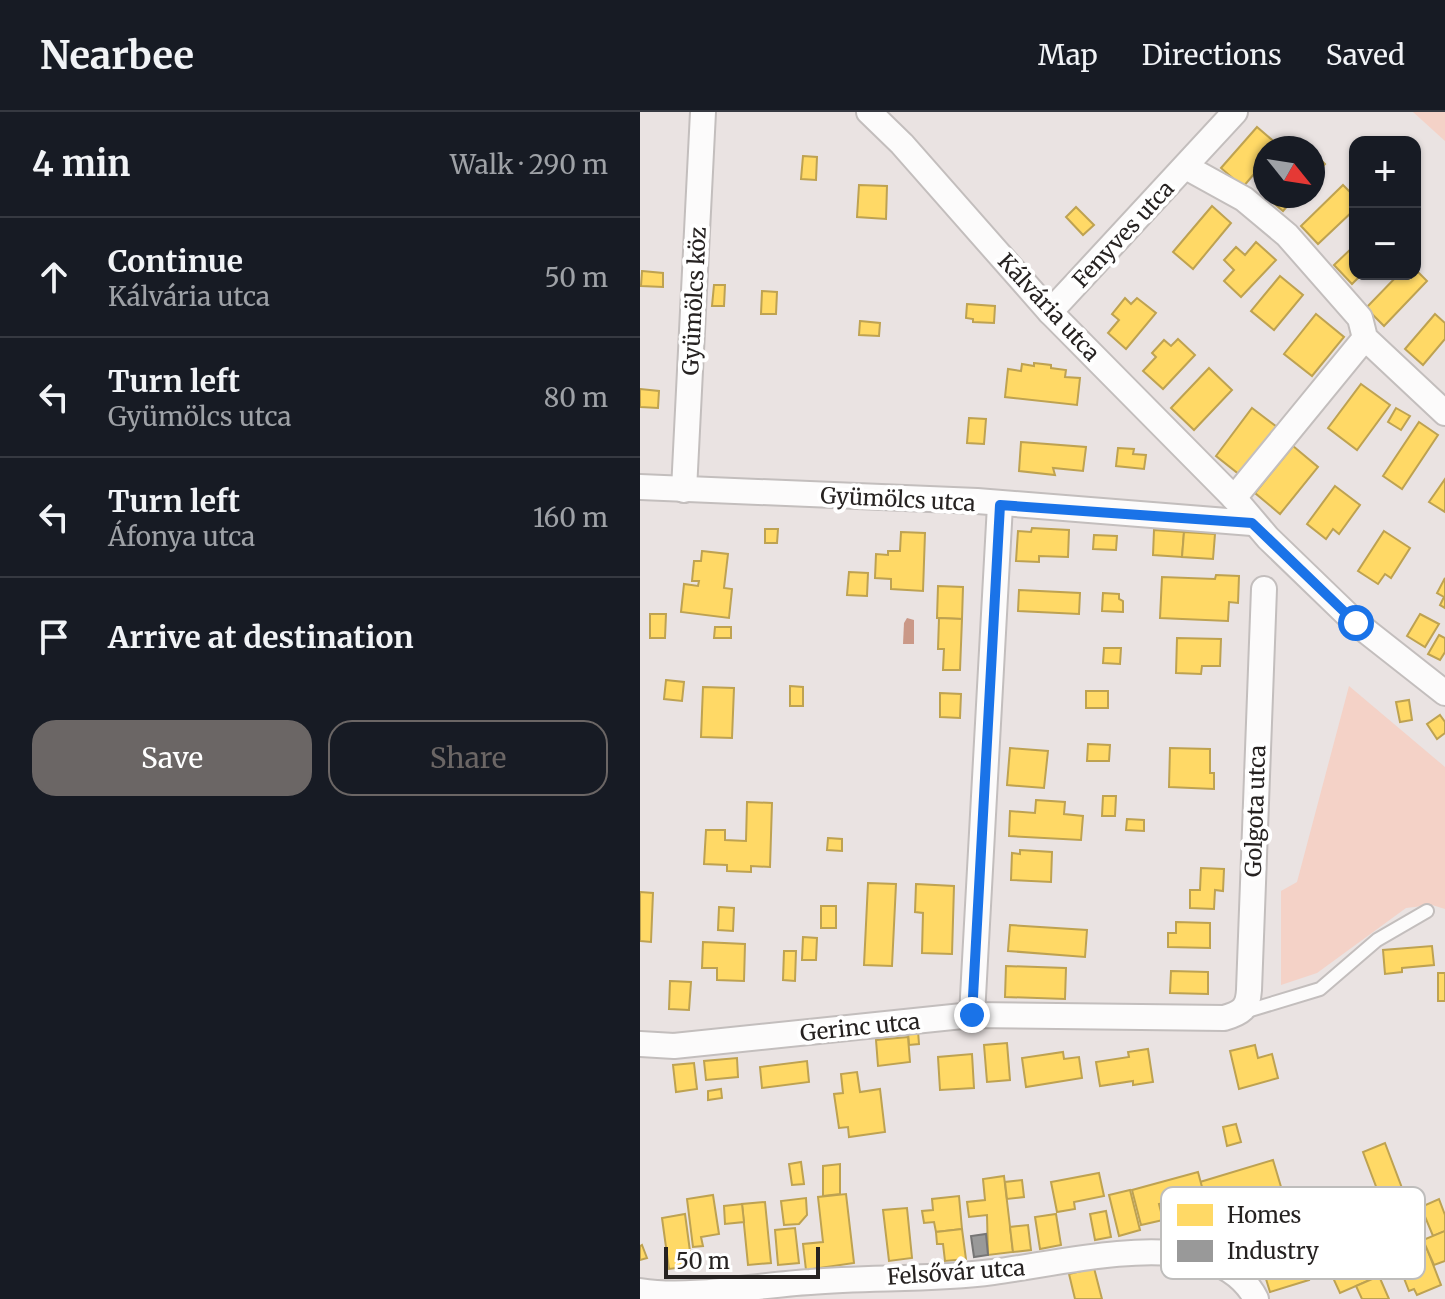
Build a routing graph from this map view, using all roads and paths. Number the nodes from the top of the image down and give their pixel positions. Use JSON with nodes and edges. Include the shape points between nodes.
{"nodes":[{"id":1,"x":703,"y":112,"type":"edge"},
{"id":2,"x":869,"y":112,"type":"edge"},
{"id":3,"x":1235,"y":112,"type":"edge"},
{"id":4,"x":1186,"y":167,"type":"junction"},
{"id":5,"x":1050,"y":312,"type":"junction"},
{"id":6,"x":1365,"y":338,"type":"junction"},
{"id":7,"x":1445,"y":413,"type":"edge"},
{"id":8,"x":640,"y":487,"type":"edge"},
{"id":9,"x":684,"y":490,"type":"junction"},
{"id":10,"x":1234,"y":498,"type":"junction"},
{"id":11,"x":1000,"y":505,"type":"junction"},
{"id":12,"x":1252,"y":523,"type":"junction"},
{"id":13,"x":1264,"y":589,"type":"dead end"},
{"id":14,"x":1445,"y":693,"type":"edge"},
{"id":15,"x":1427,"y":911,"type":"dead end"},
{"id":16,"x":972,"y":1015,"type":"junction"},
{"id":17,"x":1232,"y":1015,"type":"junction"},
{"id":18,"x":640,"y":1044,"type":"edge"},
{"id":19,"x":1161,"y":1254,"type":"edge"},
{"id":20,"x":1241,"y":1279,"type":"edge"},
{"id":21,"x":640,"y":1291,"type":"edge"},
{"id":22,"x":1256,"y":1299,"type":"edge"}],
"edges":[{"from":1,"to":9,"type":"street","name":"Gyümölcs köz"},
{"from":2,"to":5,"type":"street","name":"Kálvária utca"},
{"from":3,"to":4,"type":"street"},
{"from":4,"to":5,"type":"street","name":"Fenyves utca"},
{"from":4,"to":6,"type":"street","name":"Fenyves utca","via":[[1244,199],[1287,235],[1360,318]]},
{"from":5,"to":10,"type":"street","name":"Kálvária utca"},
{"from":6,"to":7,"type":"street","name":"Fenyves utca"},
{"from":6,"to":10,"type":"street"},
{"from":8,"to":9,"type":"street","name":"Gyümölcs utca"},
{"from":9,"to":11,"type":"street","name":"Gyümölcs utca"},
{"from":10,"to":12,"type":"street","name":"Kálvária utca"},
{"from":11,"to":12,"type":"street","name":"Gyümölcs utca"},
{"from":11,"to":16,"type":"street"},
{"from":12,"to":14,"type":"street","via":[[1356,623]]},
{"from":13,"to":17,"type":"street","name":"Golgota utca","via":[[1248,1003]]},
{"from":15,"to":17,"type":"lane","via":[[1377,940],[1320,989]]},
{"from":16,"to":17,"type":"street","name":"Gerinc utca"},
{"from":16,"to":18,"type":"street","name":"Gerinc utca","via":[[674,1046]]},
{"from":19,"to":21,"type":"street","name":"Felsővár utca","via":[[678,1294]]},
{"from":20,"to":22,"type":"street","name":"Felsővár utca"}]}
